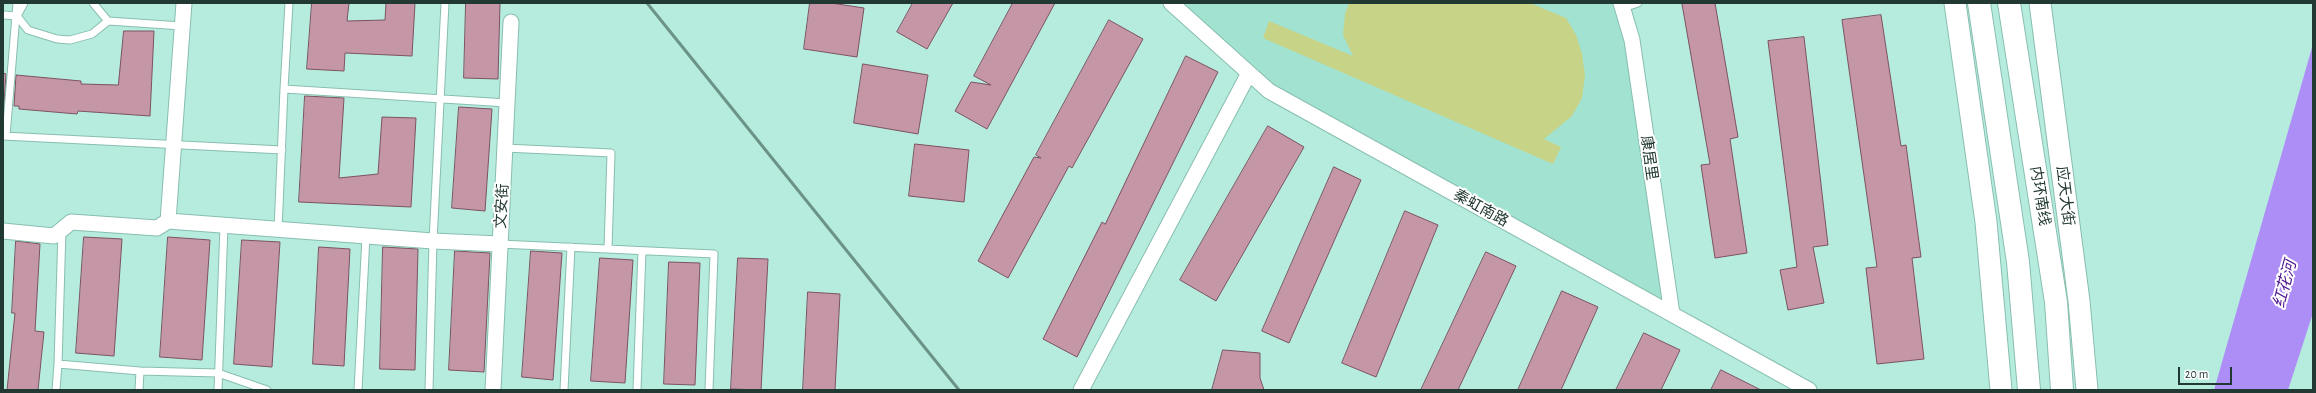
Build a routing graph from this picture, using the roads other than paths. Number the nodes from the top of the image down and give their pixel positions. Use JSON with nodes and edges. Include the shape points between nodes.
{"nodes":[{"id":1,"x":17,"y":3,"type":"edge"},
{"id":2,"x":24,"y":3,"type":"edge"},
{"id":3,"x":93,"y":3,"type":"edge"},
{"id":4,"x":184,"y":3,"type":"edge"},
{"id":5,"x":289,"y":3,"type":"edge"},
{"id":6,"x":445,"y":3,"type":"edge"},
{"id":7,"x":1638,"y":3,"type":"edge"},
{"id":8,"x":1955,"y":3,"type":"edge"},
{"id":9,"x":1979,"y":3,"type":"edge"},
{"id":10,"x":2009,"y":3,"type":"edge"},
{"id":11,"x":2040,"y":3,"type":"edge"},
{"id":12,"x":1173,"y":4,"type":"edge"},
{"id":13,"x":1622,"y":5,"type":"edge"},
{"id":14,"x":3,"y":15,"type":"edge"},
{"id":15,"x":16,"y":16,"type":"junction"},
{"id":16,"x":108,"y":21,"type":"junction"},
{"id":17,"x":511,"y":22,"type":"dead end"},
{"id":18,"x":182,"y":26,"type":"junction"},
{"id":19,"x":1248,"y":75,"type":"junction"},
{"id":20,"x":284,"y":89,"type":"junction"},
{"id":21,"x":440,"y":100,"type":"junction"},
{"id":22,"x":507,"y":103,"type":"junction"},
{"id":23,"x":4,"y":136,"type":"edge"},
{"id":24,"x":174,"y":143,"type":"junction"},
{"id":25,"x":505,"y":148,"type":"junction"},
{"id":26,"x":282,"y":150,"type":"junction"},
{"id":27,"x":168,"y":221,"type":"junction"},
{"id":28,"x":224,"y":226,"type":"junction"},
{"id":29,"x":62,"y":229,"type":"junction"},
{"id":30,"x":278,"y":230,"type":"junction"},
{"id":31,"x":3,"y":232,"type":"edge"},
{"id":32,"x":366,"y":236,"type":"junction"},
{"id":33,"x":433,"y":241,"type":"junction"},
{"id":34,"x":500,"y":244,"type":"junction"},
{"id":35,"x":571,"y":247,"type":"junction"},
{"id":36,"x":608,"y":249,"type":"junction"},
{"id":37,"x":642,"y":251,"type":"junction"},
{"id":38,"x":1672,"y":314,"type":"junction"},
{"id":39,"x":58,"y":364,"type":"junction"},
{"id":40,"x":140,"y":370,"type":"junction"},
{"id":41,"x":218,"y":374,"type":"junction"},
{"id":42,"x":56,"y":390,"type":"edge"},
{"id":43,"x":139,"y":390,"type":"edge"},
{"id":44,"x":218,"y":390,"type":"edge"},
{"id":45,"x":267,"y":390,"type":"edge"},
{"id":46,"x":358,"y":390,"type":"edge"},
{"id":47,"x":429,"y":390,"type":"edge"},
{"id":48,"x":494,"y":390,"type":"edge"},
{"id":49,"x":564,"y":390,"type":"edge"},
{"id":50,"x":637,"y":390,"type":"edge"},
{"id":51,"x":709,"y":390,"type":"edge"},
{"id":52,"x":1081,"y":390,"type":"edge"},
{"id":53,"x":1808,"y":390,"type":"edge"},
{"id":54,"x":2001,"y":390,"type":"edge"},
{"id":55,"x":2029,"y":390,"type":"edge"},
{"id":56,"x":2062,"y":390,"type":"edge"},
{"id":57,"x":2087,"y":390,"type":"edge"}],
"edges":[{"from":1,"to":15,"type":"lane"},
{"from":2,"to":15,"type":"lane"},
{"from":3,"to":16,"type":"lane"},
{"from":4,"to":18,"type":"street"},
{"from":5,"to":20,"type":"lane"},
{"from":6,"to":21,"type":"lane"},
{"from":7,"to":13,"type":"lane"},
{"from":8,"to":54,"type":"main road","via":[[1986,222]]},
{"from":9,"to":55,"type":"highway","name":"内环南线","via":[[2018,262]]},
{"from":10,"to":56,"type":"highway","name":"内环南线","via":[[2056,302]]},
{"from":11,"to":57,"type":"main road","name":"应天大街","via":[[2079,301]]},
{"from":12,"to":19,"type":"street","name":"秦虹南路"},
{"from":13,"to":38,"type":"street","name":"康居里","via":[[1632,40]]},
{"from":14,"to":15,"type":"lane"},
{"from":15,"to":16,"type":"lane","via":[[28,30],[57,39],[70,40],[92,34]]},
{"from":15,"to":23,"type":"lane"},
{"from":16,"to":18,"type":"lane"},
{"from":17,"to":22,"type":"street","name":"文安街"},
{"from":18,"to":24,"type":"street"},
{"from":19,"to":38,"type":"street","name":"秦虹南路","via":[[1269,91]]},
{"from":19,"to":52,"type":"street"},
{"from":20,"to":21,"type":"lane"},
{"from":20,"to":26,"type":"lane"},
{"from":21,"to":22,"type":"lane"},
{"from":21,"to":33,"type":"lane"},
{"from":22,"to":25,"type":"street","name":"文安街"},
{"from":23,"to":24,"type":"lane"},
{"from":24,"to":26,"type":"lane"},
{"from":24,"to":27,"type":"street"},
{"from":25,"to":34,"type":"street","name":"文安街"},
{"from":25,"to":36,"type":"lane","via":[[610,153]]},
{"from":26,"to":30,"type":"lane"},
{"from":27,"to":28,"type":"street"},
{"from":27,"to":29,"type":"street","via":[[157,228],[71,222]]},
{"from":28,"to":30,"type":"street"},
{"from":28,"to":41,"type":"lane"},
{"from":29,"to":31,"type":"street","via":[[54,236]]},
{"from":29,"to":39,"type":"lane"},
{"from":30,"to":32,"type":"street"},
{"from":32,"to":33,"type":"street"},
{"from":32,"to":46,"type":"lane"},
{"from":33,"to":34,"type":"street"},
{"from":33,"to":47,"type":"lane"},
{"from":34,"to":35,"type":"lane"},
{"from":34,"to":48,"type":"street","name":"文安街"},
{"from":35,"to":36,"type":"lane"},
{"from":35,"to":49,"type":"lane"},
{"from":36,"to":37,"type":"lane"},
{"from":37,"to":50,"type":"lane"},
{"from":37,"to":51,"type":"lane","via":[[714,254]]},
{"from":38,"to":53,"type":"street","name":"秦虹南路"},
{"from":39,"to":40,"type":"lane"},
{"from":39,"to":42,"type":"lane"},
{"from":40,"to":41,"type":"lane"},
{"from":40,"to":43,"type":"lane"},
{"from":41,"to":44,"type":"lane"},
{"from":41,"to":45,"type":"lane"}]}
